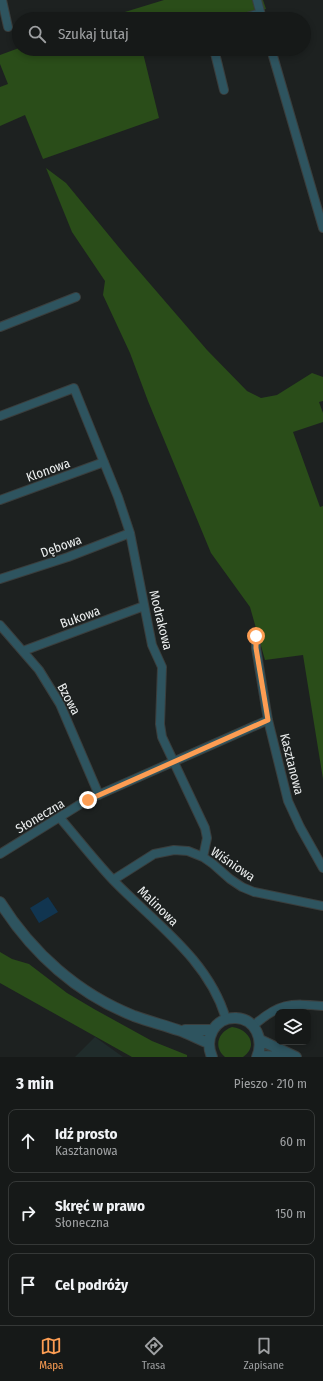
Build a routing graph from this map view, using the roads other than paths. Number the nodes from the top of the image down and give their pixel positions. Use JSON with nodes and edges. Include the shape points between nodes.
{"nodes":[{"id":1,"x":2,"y":0,"type":"edge"},
{"id":2,"x":257,"y":0,"type":"edge"},
{"id":3,"x":260,"y":12,"type":"edge"},
{"id":4,"x":8,"y":27,"type":"dead end"},
{"id":5,"x":216,"y":56,"type":"edge"},
{"id":6,"x":273,"y":56,"type":"edge"},
{"id":7,"x":224,"y":90,"type":"dead end"},
{"id":8,"x":321,"y":216,"type":"edge"},
{"id":9,"x":323,"y":228,"type":"edge"},
{"id":10,"x":76,"y":297,"type":"dead end"},
{"id":11,"x":0,"y":327,"type":"edge"},
{"id":12,"x":0,"y":416,"type":"edge"},
{"id":13,"x":104,"y":462,"type":"junction"},
{"id":14,"x":0,"y":500,"type":"edge"},
{"id":15,"x":130,"y":533,"type":"junction"},
{"id":16,"x":0,"y":579,"type":"edge"},
{"id":17,"x":144,"y":606,"type":"junction"},
{"id":18,"x":0,"y":625,"type":"edge"},
{"id":19,"x":256,"y":636,"type":"dead end"},
{"id":20,"x":23,"y":650,"type":"junction"},
{"id":21,"x":268,"y":720,"type":"junction"},
{"id":22,"x":173,"y":762,"type":"junction"},
{"id":23,"x":99,"y":795,"type":"junction"},
{"id":24,"x":60,"y":818,"type":"junction"},
{"id":25,"x":0,"y":854,"type":"edge"},
{"id":26,"x":203,"y":857,"type":"junction"},
{"id":27,"x":323,"y":868,"type":"edge"},
{"id":28,"x":113,"y":880,"type":"junction"},
{"id":29,"x":0,"y":902,"type":"edge"},
{"id":30,"x":323,"y":906,"type":"edge"},
{"id":31,"x":323,"y":1006,"type":"edge"},
{"id":32,"x":226,"y":1019,"type":"junction"},
{"id":33,"x":253,"y":1026,"type":"junction"},
{"id":34,"x":180,"y":1030,"type":"junction"},
{"id":35,"x":212,"y":1030,"type":"junction"},
{"id":36,"x":260,"y":1040,"type":"junction"},
{"id":37,"x":208,"y":1043,"type":"junction"},
{"id":38,"x":212,"y":1057,"type":"edge"},
{"id":39,"x":257,"y":1057,"type":"edge"},
{"id":40,"x":296,"y":1057,"type":"edge"}],
"edges":[{"from":1,"to":4,"type":"street"},
{"from":2,"to":3,"type":"street"},
{"from":5,"to":7,"type":"street"},
{"from":6,"to":8,"type":"street"},
{"from":8,"to":9,"type":"street"},
{"from":10,"to":11,"type":"street"},
{"from":12,"to":13,"type":"street","name":"Modrakowa","via":[[74,388]]},
{"from":13,"to":14,"type":"street","name":"Klonowa"},
{"from":13,"to":15,"type":"street","name":"Modrakowa"},
{"from":15,"to":16,"type":"street","name":"Dębowa"},
{"from":15,"to":17,"type":"street","name":"Modrakowa"},
{"from":17,"to":20,"type":"street","name":"Bukowa"},
{"from":17,"to":22,"type":"street","name":"Modrakowa","via":[[152,645],[162,667],[160,724],[162,737]]},
{"from":18,"to":20,"type":"street","name":"Bzowa"},
{"from":19,"to":21,"type":"street","name":"Kasztanowa"},
{"from":20,"to":23,"type":"street","name":"Bzowa","via":[[60,704]]},
{"from":21,"to":22,"type":"street","name":"Słoneczna"},
{"from":21,"to":27,"type":"street","name":"Kasztanowa","via":[[288,801]]},
{"from":22,"to":23,"type":"street","name":"Słoneczna"},
{"from":22,"to":26,"type":"street","name":"Modrakowa","via":[[204,828],[207,838]]},
{"from":23,"to":24,"type":"street","name":"Słoneczna"},
{"from":24,"to":25,"type":"street","name":"Słoneczna"},
{"from":24,"to":28,"type":"street","name":"Malinowa"},
{"from":26,"to":28,"type":"street","name":"Wiśniowa","via":[[188,851],[174,850],[154,854]]},
{"from":26,"to":30,"type":"street","name":"Wiśniowa","via":[[242,887],[267,896]]},
{"from":28,"to":32,"type":"street","name":"Malinowa","via":[[189,955],[216,993]]},
{"from":29,"to":34,"type":"street","via":[[32,945],[68,980],[108,1004],[135,1016]]},
{"from":31,"to":33,"type":"street","via":[[285,1005],[267,1014]]},
{"from":32,"to":33,"type":"street","via":[[245,1020]]},
{"from":32,"to":35,"type":"street"},
{"from":33,"to":36,"type":"street"},
{"from":34,"to":35,"type":"street"},
{"from":34,"to":37,"type":"street"},
{"from":35,"to":37,"type":"street"},
{"from":36,"to":39,"type":"street"},
{"from":36,"to":40,"type":"street"},
{"from":37,"to":38,"type":"street"},
{"from":39,"to":40,"type":"street"}]}
